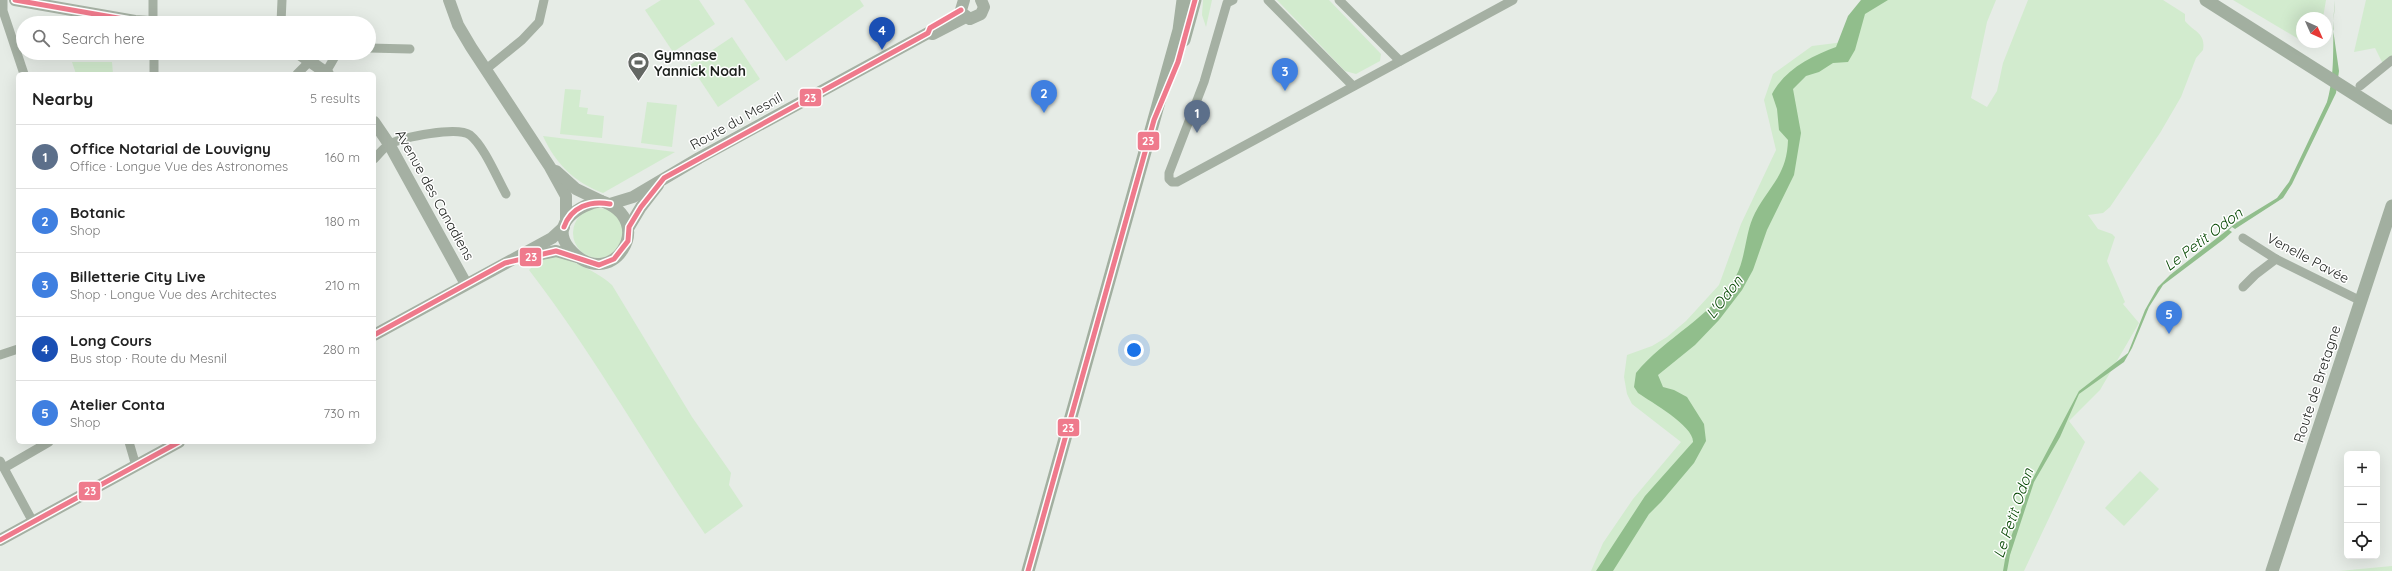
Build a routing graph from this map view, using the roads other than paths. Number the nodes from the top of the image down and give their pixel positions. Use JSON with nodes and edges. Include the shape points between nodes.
{"nodes":[{"id":1,"x":3,"y":0,"type":"edge"},
{"id":2,"x":15,"y":0,"type":"edge"},
{"id":3,"x":152,"y":0,"type":"edge"},
{"id":4,"x":282,"y":0,"type":"edge"},
{"id":5,"x":449,"y":0,"type":"edge"},
{"id":6,"x":544,"y":0,"type":"edge"},
{"id":7,"x":1183,"y":0,"type":"edge"},
{"id":8,"x":1195,"y":0,"type":"edge"},
{"id":9,"x":1233,"y":0,"type":"edge"},
{"id":10,"x":1268,"y":0,"type":"edge"},
{"id":11,"x":1339,"y":0,"type":"edge"},
{"id":12,"x":1512,"y":0,"type":"edge"},
{"id":13,"x":2206,"y":0,"type":"edge"},
{"id":14,"x":984,"y":1,"type":"edge"},
{"id":15,"x":964,"y":9,"type":"edge"},
{"id":16,"x":106,"y":16,"type":"edge"},
{"id":17,"x":153,"y":16,"type":"edge"},
{"id":18,"x":281,"y":16,"type":"edge"},
{"id":19,"x":376,"y":48,"type":"edge"},
{"id":20,"x":410,"y":49,"type":"dead end"},
{"id":21,"x":16,"y":50,"type":"edge"},
{"id":22,"x":19,"y":60,"type":"edge"},
{"id":23,"x":154,"y":60,"type":"edge"},
{"id":24,"x":334,"y":60,"type":"edge"},
{"id":25,"x":2392,"y":60,"type":"edge"},
{"id":26,"x":310,"y":61,"type":"joint"},
{"id":27,"x":1400,"y":61,"type":"junction"},
{"id":28,"x":488,"y":68,"type":"junction"},
{"id":29,"x":23,"y":72,"type":"edge"},
{"id":30,"x":154,"y":72,"type":"edge"},
{"id":31,"x":299,"y":72,"type":"edge"},
{"id":32,"x":326,"y":72,"type":"edge"},
{"id":33,"x":328,"y":72,"type":"edge"},
{"id":34,"x":1353,"y":86,"type":"junction"},
{"id":35,"x":2360,"y":86,"type":"dead end"},
{"id":36,"x":2392,"y":118,"type":"edge"},
{"id":37,"x":1154,"y":120,"type":"junction"},
{"id":38,"x":376,"y":125,"type":"edge"},
{"id":39,"x":389,"y":144,"type":"junction"},
{"id":40,"x":376,"y":157,"type":"edge"},
{"id":41,"x":550,"y":166,"type":"junction"},
{"id":42,"x":664,"y":178,"type":"junction"},
{"id":43,"x":506,"y":194,"type":"dead end"},
{"id":44,"x":605,"y":203,"type":"junction"},
{"id":45,"x":2392,"y":206,"type":"edge"},
{"id":46,"x":565,"y":223,"type":"junction"},
{"id":47,"x":629,"y":227,"type":"junction"},
{"id":48,"x":2243,"y":238,"type":"dead end"},
{"id":49,"x":577,"y":257,"type":"junction"},
{"id":50,"x":2276,"y":259,"type":"junction"},
{"id":51,"x":505,"y":263,"type":"junction"},
{"id":52,"x":466,"y":284,"type":"junction"},
{"id":53,"x":2243,"y":287,"type":"dead end"},
{"id":54,"x":2361,"y":301,"type":"junction"},
{"id":55,"x":376,"y":334,"type":"edge"},
{"id":56,"x":16,"y":350,"type":"edge"},
{"id":57,"x":0,"y":355,"type":"edge"},
{"id":58,"x":45,"y":444,"type":"edge"},
{"id":59,"x":130,"y":444,"type":"edge"},
{"id":60,"x":174,"y":444,"type":"edge"},
{"id":61,"x":2,"y":464,"type":"edge"},
{"id":62,"x":136,"y":466,"type":"junction"},
{"id":63,"x":33,"y":522,"type":"junction"},
{"id":64,"x":0,"y":540,"type":"edge"},
{"id":65,"x":1028,"y":571,"type":"edge"},
{"id":66,"x":2272,"y":571,"type":"edge"}],
"edges":[{"from":1,"to":21,"type":"street","via":[[3,11]]},
{"from":2,"to":16,"type":"street"},
{"from":3,"to":17,"type":"street"},
{"from":4,"to":18,"type":"street"},
{"from":5,"to":28,"type":"street","via":[[458,25]]},
{"from":6,"to":28,"type":"street","via":[[539,22]]},
{"from":7,"to":37,"type":"main road","via":[[1179,30]]},
{"from":8,"to":37,"type":"main road","via":[[1173,76]]},
{"from":9,"to":34,"type":"street","via":[[1227,3],[1204,82],[1169,173],[1172,182],[1177,182]]},
{"from":10,"to":34,"type":"street"},
{"from":11,"to":27,"type":"street"},
{"from":12,"to":27,"type":"street"},
{"from":13,"to":36,"type":"main road"},
{"from":14,"to":15,"type":"street","name":"Route du Mesnil","via":[[983,11],[978,17]]},
{"from":15,"to":42,"type":"street","name":"Route du Mesnil","via":[[933,34],[928,33]]},
{"from":19,"to":20,"type":"street"},
{"from":22,"to":29,"type":"street"},
{"from":23,"to":30,"type":"street"},
{"from":24,"to":33,"type":"street"},
{"from":25,"to":35,"type":"street"},
{"from":26,"to":31,"type":"street"},
{"from":26,"to":32,"type":"street"},
{"from":27,"to":34,"type":"street"},
{"from":28,"to":41,"type":"street","via":[[505,89],[505,99]]},
{"from":37,"to":65,"type":"main road"},
{"from":38,"to":39,"type":"street","name":"Avenue des Canadiens"},
{"from":39,"to":40,"type":"street"},
{"from":39,"to":43,"type":"street","via":[[437,131],[458,131],[468,134],[477,141]]},
{"from":39,"to":52,"type":"street","name":"Avenue des Canadiens"},
{"from":41,"to":44,"type":"street","via":[[576,188]]},
{"from":41,"to":46,"type":"street","via":[[566,196]]},
{"from":42,"to":44,"type":"street","name":"Route du Mesnil","via":[[633,197]]},
{"from":42,"to":47,"type":"street","name":"Route du Mesnil"},
{"from":44,"to":46,"type":"street","via":[[588,203]]},
{"from":44,"to":47,"type":"street","via":[[624,216]]},
{"from":45,"to":54,"type":"main road","name":"Route de Bretagne"},
{"from":46,"to":49,"type":"street","via":[[563,235],[567,246]]},
{"from":46,"to":51,"type":"street","via":[[552,238]]},
{"from":47,"to":49,"type":"street","via":[[628,241],[614,259],[599,265]]},
{"from":48,"to":50,"type":"street","name":"Venelle Pavée"},
{"from":49,"to":51,"type":"street","via":[[556,251]]},
{"from":50,"to":53,"type":"street"},
{"from":50,"to":54,"type":"street","name":"Venelle Pavée"},
{"from":51,"to":52,"type":"street"},
{"from":52,"to":55,"type":"street"},
{"from":54,"to":66,"type":"main road","name":"Route de Bretagne"},
{"from":56,"to":57,"type":"street"},
{"from":58,"to":61,"type":"street"},
{"from":59,"to":62,"type":"street"},
{"from":60,"to":62,"type":"street"},
{"from":61,"to":63,"type":"street"},
{"from":62,"to":63,"type":"street"},
{"from":63,"to":64,"type":"street"}]}
